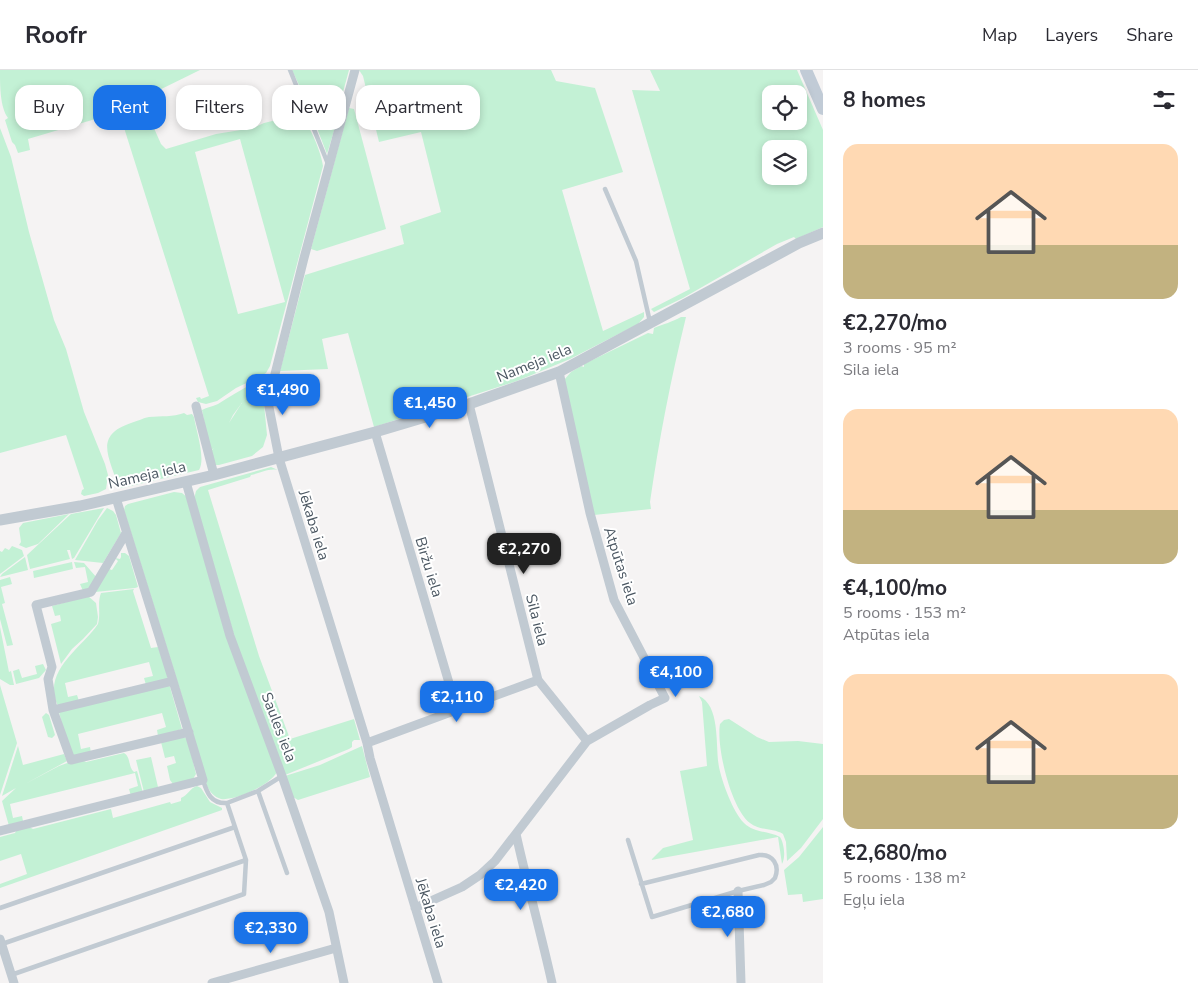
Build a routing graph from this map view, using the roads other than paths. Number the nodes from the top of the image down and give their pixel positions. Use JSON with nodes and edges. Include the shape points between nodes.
{"nodes":[{"id":1,"x":290,"y":70,"type":"edge"},
{"id":2,"x":355,"y":70,"type":"edge"},
{"id":3,"x":806,"y":70,"type":"edge"},
{"id":4,"x":823,"y":109,"type":"edge"},
{"id":5,"x":329,"y":168,"type":"junction"},
{"id":6,"x":606,"y":189,"type":"dead end"},
{"id":7,"x":823,"y":233,"type":"edge"},
{"id":8,"x":650,"y":324,"type":"junction"},
{"id":9,"x":559,"y":372,"type":"junction"},
{"id":10,"x":469,"y":404,"type":"junction"},
{"id":11,"x":196,"y":406,"type":"dead end"},
{"id":12,"x":375,"y":432,"type":"junction"},
{"id":13,"x":279,"y":458,"type":"junction"},
{"id":14,"x":214,"y":475,"type":"junction"},
{"id":15,"x":186,"y":482,"type":"junction"},
{"id":16,"x":116,"y":498,"type":"junction"},
{"id":17,"x":0,"y":520,"type":"edge"},
{"id":18,"x":126,"y":533,"type":"junction"},
{"id":19,"x":538,"y":680,"type":"junction"},
{"id":20,"x":174,"y":681,"type":"junction"},
{"id":21,"x":53,"y":710,"type":"junction"},
{"id":22,"x":458,"y":710,"type":"junction"},
{"id":23,"x":189,"y":732,"type":"junction"},
{"id":24,"x":587,"y":741,"type":"junction"},
{"id":25,"x":367,"y":743,"type":"junction"},
{"id":26,"x":282,"y":776,"type":"junction"},
{"id":27,"x":203,"y":780,"type":"junction"},
{"id":28,"x":258,"y":791,"type":"junction"},
{"id":29,"x":227,"y":803,"type":"junction"},
{"id":30,"x":235,"y":827,"type":"junction"},
{"id":31,"x":0,"y":831,"type":"edge"},
{"id":32,"x":516,"y":834,"type":"junction"},
{"id":33,"x":628,"y":840,"type":"dead end"},
{"id":34,"x":246,"y":860,"type":"junction"},
{"id":35,"x":287,"y":873,"type":"dead end"},
{"id":36,"x":642,"y":884,"type":"junction"},
{"id":37,"x":738,"y":891,"type":"junction"},
{"id":38,"x":0,"y":908,"type":"edge"},
{"id":39,"x":415,"y":908,"type":"junction"},
{"id":40,"x":1,"y":942,"type":"edge"},
{"id":41,"x":336,"y":948,"type":"junction"},
{"id":42,"x":12,"y":979,"type":"edge"},
{"id":43,"x":212,"y":983,"type":"edge"},
{"id":44,"x":344,"y":983,"type":"edge"},
{"id":45,"x":438,"y":983,"type":"edge"},
{"id":46,"x":552,"y":983,"type":"edge"},
{"id":47,"x":741,"y":983,"type":"edge"}],
"edges":[{"from":1,"to":5,"type":"lane"},
{"from":2,"to":5,"type":"street","name":"Jēkaba iela"},
{"from":3,"to":4,"type":"main road"},
{"from":5,"to":13,"type":"street","name":"Jēkaba iela","via":[[268,402]]},
{"from":6,"to":8,"type":"lane","via":[[636,261]]},
{"from":7,"to":8,"type":"street","name":"Nameja iela"},
{"from":8,"to":9,"type":"street","name":"Nameja iela"},
{"from":9,"to":10,"type":"street","name":"Nameja iela"},
{"from":9,"to":24,"type":"street","name":"Atpūtas iela","via":[[590,513],[614,600],[664,698]]},
{"from":10,"to":12,"type":"street","name":"Nameja iela"},
{"from":10,"to":19,"type":"street","name":"Sila iela"},
{"from":11,"to":14,"type":"street"},
{"from":12,"to":13,"type":"street","name":"Nameja iela"},
{"from":12,"to":22,"type":"street","name":"Biržu iela"},
{"from":13,"to":14,"type":"street","name":"Nameja iela"},
{"from":13,"to":25,"type":"street","name":"Jēkaba iela"},
{"from":14,"to":15,"type":"street","name":"Nameja iela"},
{"from":15,"to":16,"type":"street","name":"Nameja iela"},
{"from":15,"to":26,"type":"street","name":"Saules iela","via":[[230,636]]},
{"from":16,"to":17,"type":"street","name":"Nameja iela"},
{"from":16,"to":18,"type":"street"},
{"from":18,"to":20,"type":"street"},
{"from":18,"to":21,"type":"street","via":[[91,592],[36,605],[52,667],[48,679]]},
{"from":19,"to":22,"type":"street"},
{"from":19,"to":24,"type":"street","name":"Sila iela"},
{"from":20,"to":21,"type":"street"},
{"from":20,"to":23,"type":"street"},
{"from":21,"to":23,"type":"street","via":[[71,760]]},
{"from":22,"to":25,"type":"street"},
{"from":23,"to":27,"type":"street"},
{"from":24,"to":32,"type":"street","name":"Atpūtas iela"},
{"from":25,"to":39,"type":"street","name":"Jēkaba iela"},
{"from":26,"to":28,"type":"lane"},
{"from":26,"to":41,"type":"street","name":"Saules iela","via":[[329,912]]},
{"from":27,"to":29,"type":"lane","via":[[212,799]]},
{"from":27,"to":31,"type":"street"},
{"from":28,"to":29,"type":"lane"},
{"from":28,"to":35,"type":"lane"},
{"from":29,"to":30,"type":"lane"},
{"from":30,"to":34,"type":"lane"},
{"from":30,"to":38,"type":"lane"},
{"from":32,"to":39,"type":"street","name":"Atpūtas iela","via":[[480,875],[462,887]]},
{"from":32,"to":46,"type":"street"},
{"from":33,"to":36,"type":"lane"},
{"from":34,"to":40,"type":"lane"},
{"from":34,"to":42,"type":"lane","via":[[244,894]]},
{"from":36,"to":37,"type":"lane","via":[[652,916]]},
{"from":36,"to":37,"type":"lane","via":[[759,855],[774,860],[777,872],[771,882]]},
{"from":37,"to":47,"type":"street"},
{"from":39,"to":45,"type":"street","name":"Jēkaba iela"},
{"from":40,"to":42,"type":"street"},
{"from":41,"to":43,"type":"street"},
{"from":41,"to":44,"type":"street","name":"Saules iela"}]}
